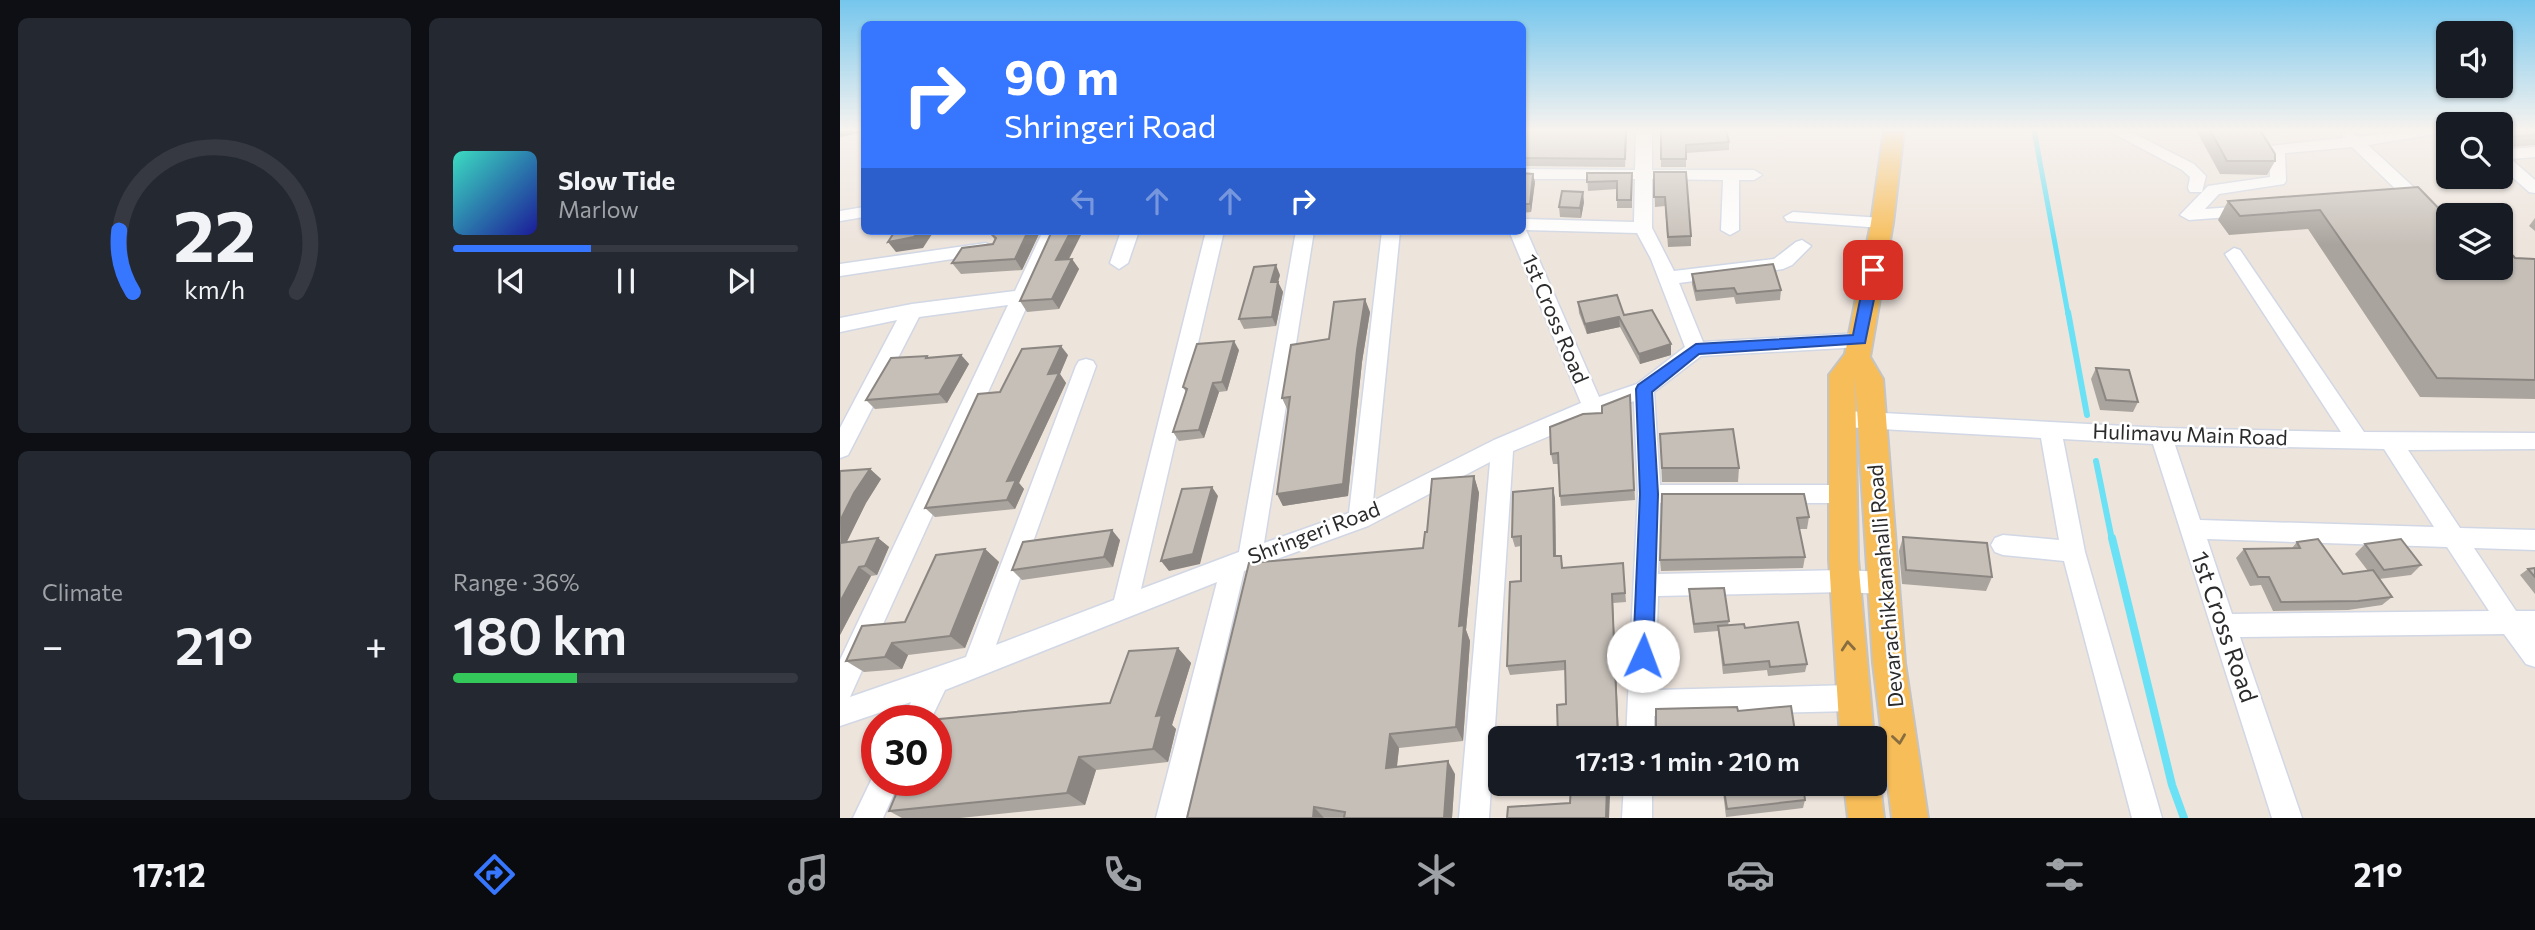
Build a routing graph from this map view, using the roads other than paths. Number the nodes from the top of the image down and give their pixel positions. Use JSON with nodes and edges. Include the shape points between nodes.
{"nodes":[{"id":1,"x":1644,"y":168,"type":"edge"},
{"id":2,"x":1889,"y":168,"type":"edge"},
{"id":3,"x":2189,"y":168,"type":"edge"},
{"id":4,"x":2278,"y":168,"type":"edge"},
{"id":5,"x":2384,"y":168,"type":"edge"},
{"id":6,"x":2513,"y":168,"type":"edge"},
{"id":7,"x":1526,"y":174,"type":"edge"},
{"id":8,"x":1644,"y":175,"type":"junction"},
{"id":9,"x":1731,"y":175,"type":"junction"},
{"id":10,"x":1754,"y":175,"type":"dead end"},
{"id":11,"x":2196,"y":188,"type":"dead end"},
{"id":12,"x":2535,"y":188,"type":"edge"},
{"id":13,"x":2389,"y":200,"type":"edge"},
{"id":14,"x":2269,"y":209,"type":"edge"},
{"id":15,"x":861,"y":212,"type":"edge"},
{"id":16,"x":840,"y":216,"type":"edge"},
{"id":17,"x":1793,"y":217,"type":"dead end"},
{"id":18,"x":1882,"y":223,"type":"junction"},
{"id":19,"x":1526,"y":224,"type":"edge"},
{"id":20,"x":1643,"y":228,"type":"junction"},
{"id":21,"x":1730,"y":230,"type":"dead end"},
{"id":22,"x":946,"y":235,"type":"dead end"},
{"id":23,"x":1050,"y":235,"type":"edge"},
{"id":24,"x":1129,"y":235,"type":"edge"},
{"id":25,"x":1214,"y":235,"type":"edge"},
{"id":26,"x":1304,"y":235,"type":"edge"},
{"id":27,"x":1391,"y":235,"type":"edge"},
{"id":28,"x":1520,"y":235,"type":"edge"},
{"id":29,"x":1802,"y":246,"type":"dead end"},
{"id":30,"x":992,"y":249,"type":"edge"},
{"id":31,"x":936,"y":254,"type":"junction"},
{"id":32,"x":2234,"y":254,"type":"dead end"},
{"id":33,"x":1119,"y":263,"type":"dead end"},
{"id":34,"x":840,"y":270,"type":"edge"},
{"id":35,"x":1668,"y":278,"type":"junction"},
{"id":36,"x":1019,"y":297,"type":"junction"},
{"id":37,"x":912,"y":311,"type":"junction"},
{"id":38,"x":840,"y":325,"type":"edge"},
{"id":39,"x":1858,"y":348,"type":"junction"},
{"id":40,"x":1696,"y":349,"type":"junction"},
{"id":41,"x":1086,"y":366,"type":"dead end"},
{"id":42,"x":1644,"y":389,"type":"junction"},
{"id":43,"x":1593,"y":407,"type":"junction"},
{"id":44,"x":1859,"y":419,"type":"junction"},
{"id":45,"x":2050,"y":429,"type":"junction"},
{"id":46,"x":2161,"y":436,"type":"junction"},
{"id":47,"x":2358,"y":441,"type":"junction"},
{"id":48,"x":2535,"y":441,"type":"edge"},
{"id":49,"x":2391,"y":442,"type":"junction"},
{"id":50,"x":1502,"y":446,"type":"junction"},
{"id":51,"x":840,"y":449,"type":"edge"},
{"id":52,"x":1649,"y":494,"type":"junction"},
{"id":53,"x":1842,"y":494,"type":"junction"},
{"id":54,"x":1360,"y":519,"type":"junction"},
{"id":55,"x":2190,"y":529,"type":"junction"},
{"id":56,"x":2456,"y":540,"type":"junction"},
{"id":57,"x":2535,"y":540,"type":"edge"},
{"id":58,"x":2003,"y":545,"type":"dead end"},
{"id":59,"x":2073,"y":552,"type":"junction"},
{"id":60,"x":1242,"y":561,"type":"junction"},
{"id":61,"x":1843,"y":581,"type":"junction"},
{"id":62,"x":1884,"y":583,"type":"junction"},
{"id":63,"x":1646,"y":585,"type":"junction"},
{"id":64,"x":1125,"y":606,"type":"junction"},
{"id":65,"x":2509,"y":621,"type":"junction"},
{"id":66,"x":2535,"y":622,"type":"edge"},
{"id":67,"x":2223,"y":626,"type":"junction"},
{"id":68,"x":2535,"y":655,"type":"edge"},
{"id":69,"x":976,"y":665,"type":"junction"},
{"id":70,"x":936,"y":681,"type":"junction"},
{"id":71,"x":840,"y":689,"type":"edge"},
{"id":72,"x":1852,"y":698,"type":"junction"},
{"id":73,"x":1641,"y":703,"type":"junction"},
{"id":74,"x":924,"y":705,"type":"edge"},
{"id":75,"x":840,"y":713,"type":"edge"},
{"id":76,"x":1640,"y":726,"type":"edge"},
{"id":77,"x":1856,"y":726,"type":"edge"},
{"id":78,"x":879,"y":796,"type":"edge"},
{"id":79,"x":1638,"y":796,"type":"edge"},
{"id":80,"x":1863,"y":796,"type":"edge"},
{"id":81,"x":868,"y":818,"type":"edge"},
{"id":82,"x":1171,"y":818,"type":"edge"},
{"id":83,"x":1474,"y":818,"type":"edge"},
{"id":84,"x":1637,"y":818,"type":"edge"},
{"id":85,"x":1866,"y":818,"type":"edge"},
{"id":86,"x":1910,"y":818,"type":"edge"},
{"id":87,"x":2147,"y":818,"type":"edge"},
{"id":88,"x":2287,"y":818,"type":"edge"}],
"edges":[{"from":1,"to":8,"type":"street"},
{"from":2,"to":18,"type":"main road"},
{"from":3,"to":11,"type":"street","via":[[2198,176]]},
{"from":4,"to":14,"type":"street","via":[[2278,181],[2214,190],[2189,215]]},
{"from":5,"to":13,"type":"street","via":[[2415,198]]},
{"from":6,"to":12,"type":"street"},
{"from":7,"to":8,"type":"street"},
{"from":8,"to":9,"type":"street"},
{"from":8,"to":20,"type":"street"},
{"from":9,"to":10,"type":"street"},
{"from":9,"to":21,"type":"street"},
{"from":15,"to":16,"type":"street"},
{"from":17,"to":18,"type":"street"},
{"from":18,"to":39,"type":"main road"},
{"from":19,"to":20,"type":"street"},
{"from":20,"to":35,"type":"street"},
{"from":22,"to":31,"type":"street"},
{"from":23,"to":36,"type":"street"},
{"from":24,"to":33,"type":"street"},
{"from":25,"to":64,"type":"street"},
{"from":26,"to":60,"type":"street"},
{"from":27,"to":54,"type":"street"},
{"from":28,"to":43,"type":"street","name":"1st Cross Road"},
{"from":29,"to":35,"type":"street","via":[[1777,265]]},
{"from":30,"to":31,"type":"street"},
{"from":31,"to":34,"type":"street"},
{"from":32,"to":47,"type":"street"},
{"from":35,"to":40,"type":"street"},
{"from":36,"to":37,"type":"street"},
{"from":36,"to":71,"type":"street"},
{"from":37,"to":38,"type":"street"},
{"from":37,"to":51,"type":"street"},
{"from":39,"to":40,"type":"street"},
{"from":39,"to":44,"type":"main road","name":"Devarachikkanahalli Road","via":[[1870,379]]},
{"from":40,"to":42,"type":"street","name":"Shringeri Road"},
{"from":41,"to":69,"type":"street"},
{"from":42,"to":43,"type":"street","name":"Shringeri Road"},
{"from":42,"to":52,"type":"street"},
{"from":43,"to":50,"type":"street","name":"Shringeri Road"},
{"from":44,"to":45,"type":"street","name":"Hulimavu Main Road"},
{"from":44,"to":53,"type":"main road","name":"Devarachikkanahalli Road"},
{"from":44,"to":62,"type":"main road","name":"Devarachikkanahalli Road"},
{"from":45,"to":46,"type":"street","name":"Hulimavu Main Road"},
{"from":45,"to":59,"type":"street"},
{"from":46,"to":47,"type":"street","name":"Hulimavu Main Road"},
{"from":46,"to":55,"type":"street","name":"1st Cross Road"},
{"from":47,"to":49,"type":"street","name":"Hulimavu Main Road"},
{"from":48,"to":49,"type":"street","name":"Hulimavu Main Road"},
{"from":49,"to":56,"type":"street"},
{"from":50,"to":54,"type":"street","name":"Shringeri Road"},
{"from":50,"to":83,"type":"street"},
{"from":52,"to":53,"type":"street"},
{"from":52,"to":63,"type":"street"},
{"from":53,"to":61,"type":"main road","name":"Devarachikkanahalli Road"},
{"from":54,"to":60,"type":"street","name":"Shringeri Road"},
{"from":55,"to":56,"type":"street"},
{"from":55,"to":67,"type":"street","name":"1st Cross Road"},
{"from":56,"to":57,"type":"street"},
{"from":56,"to":65,"type":"street"},
{"from":58,"to":59,"type":"street"},
{"from":59,"to":87,"type":"street"},
{"from":60,"to":64,"type":"street","name":"Shringeri Road"},
{"from":60,"to":82,"type":"street"},
{"from":61,"to":62,"type":"street"},
{"from":61,"to":63,"type":"street"},
{"from":72,"to":61,"type":"main road","name":"Devarachikkanahalli Road","one_way":true},
{"from":62,"to":86,"type":"main road","name":"Devarachikkanahalli Road","one_way":true,"via":[[1889,663]]},
{"from":63,"to":73,"type":"street"},
{"from":64,"to":69,"type":"street","name":"Shringeri Road"},
{"from":65,"to":66,"type":"street"},
{"from":65,"to":67,"type":"street"},
{"from":65,"to":68,"type":"street"},
{"from":67,"to":88,"type":"street","name":"1st Cross Road"},
{"from":69,"to":70,"type":"street","name":"Shringeri Road"},
{"from":70,"to":74,"type":"street"},
{"from":70,"to":75,"type":"street","name":"Shringeri Road"},
{"from":72,"to":73,"type":"street"},
{"from":72,"to":77,"type":"main road","name":"Devarachikkanahalli Road"},
{"from":73,"to":76,"type":"street"},
{"from":78,"to":81,"type":"street"},
{"from":79,"to":84,"type":"street"},
{"from":80,"to":85,"type":"main road"}]}
